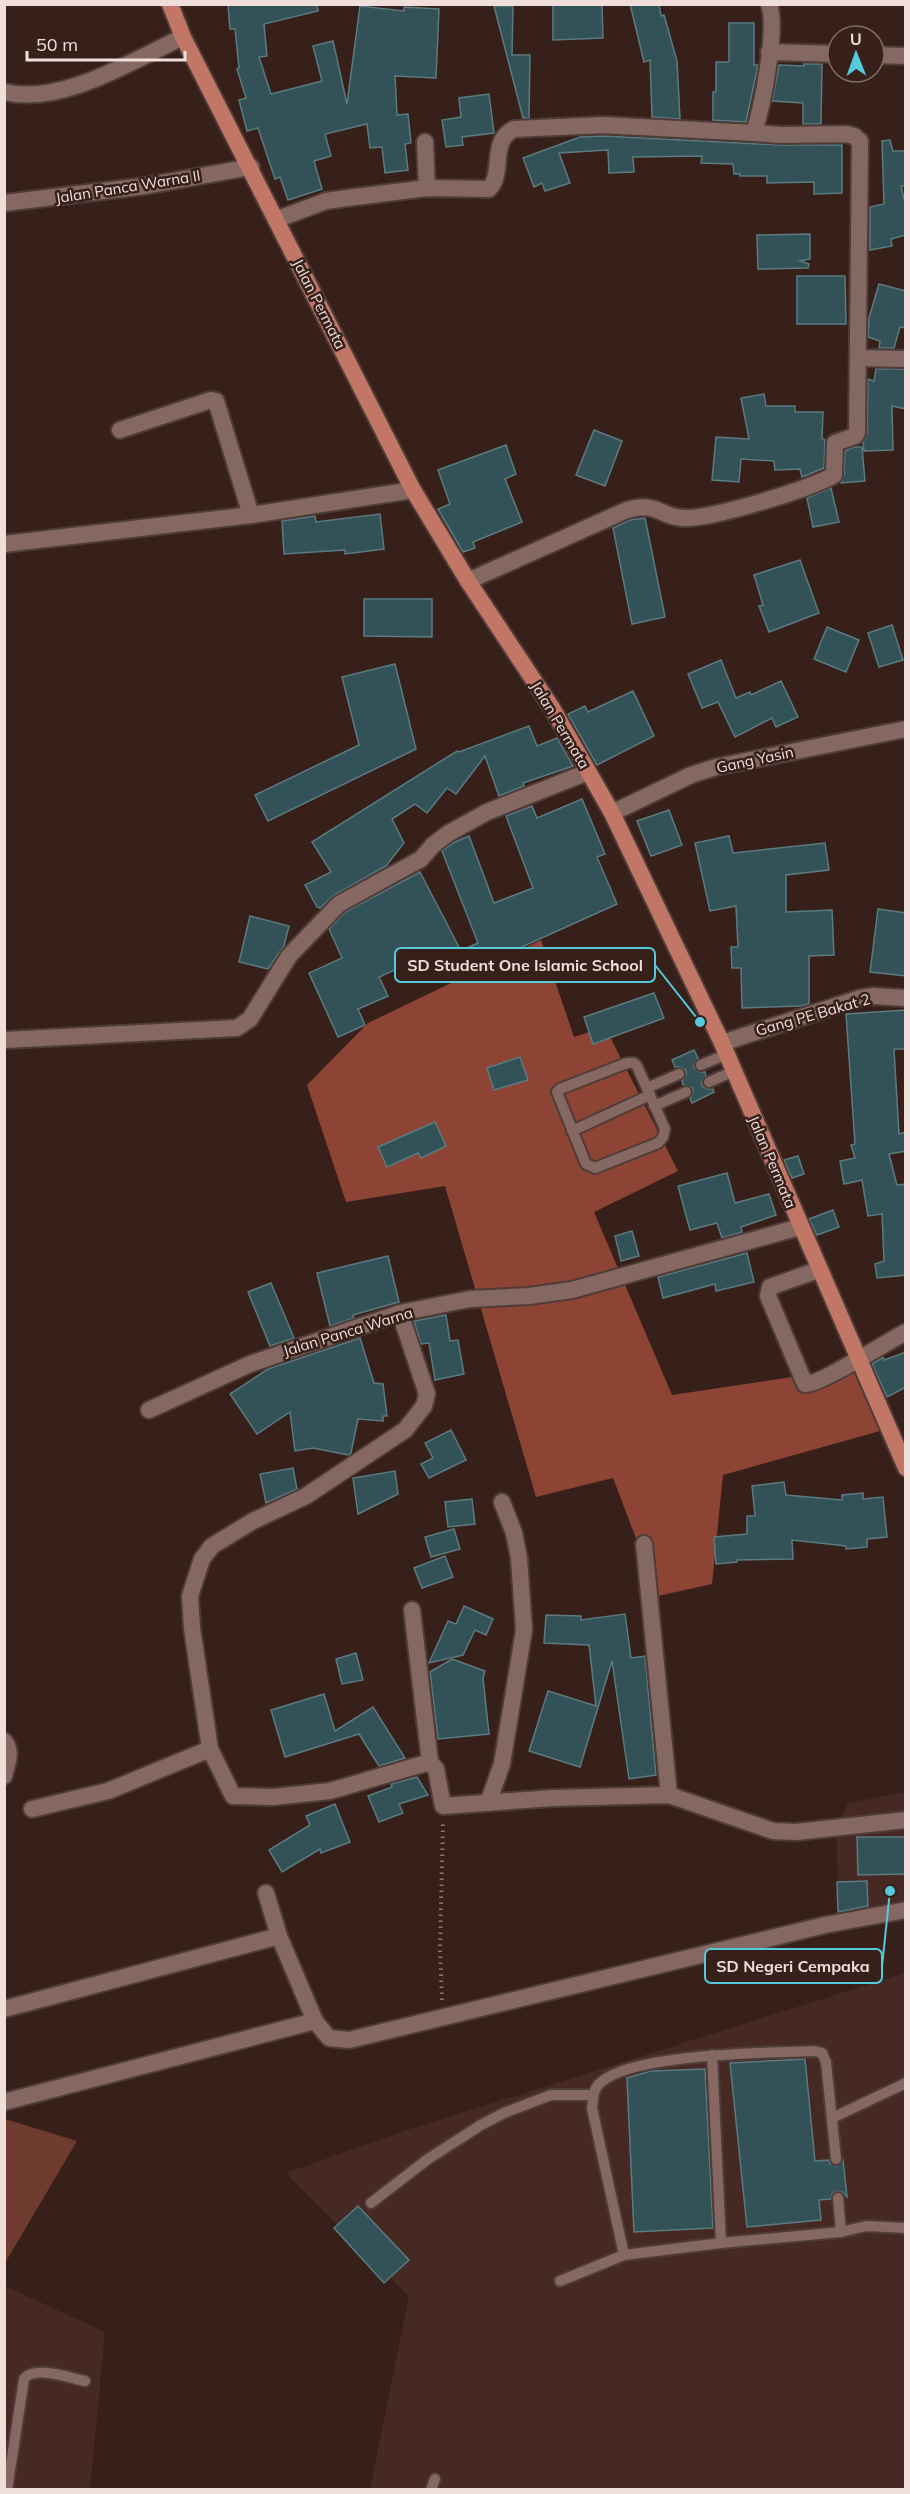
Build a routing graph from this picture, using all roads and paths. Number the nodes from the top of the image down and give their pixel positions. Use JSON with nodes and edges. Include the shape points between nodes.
{"nodes":[{"id":1,"x":170,"y":4,"type":"edge"},
{"id":2,"x":769,"y":4,"type":"edge"},
{"id":3,"x":183,"y":37,"type":"junction"},
{"id":4,"x":769,"y":52,"type":"junction"},
{"id":5,"x":826,"y":54,"type":"edge"},
{"id":6,"x":886,"y":55,"type":"edge"},
{"id":7,"x":906,"y":56,"type":"edge"},
{"id":8,"x":4,"y":92,"type":"edge"},
{"id":9,"x":753,"y":132,"type":"junction"},
{"id":10,"x":425,"y":142,"type":"dead end"},
{"id":11,"x":251,"y":167,"type":"junction"},
{"id":12,"x":427,"y":188,"type":"junction"},
{"id":13,"x":4,"y":203,"type":"edge"},
{"id":14,"x":278,"y":219,"type":"junction"},
{"id":15,"x":858,"y":358,"type":"junction"},
{"id":16,"x":906,"y":359,"type":"edge"},
{"id":17,"x":120,"y":430,"type":"dead end"},
{"id":18,"x":413,"y":490,"type":"junction"},
{"id":19,"x":251,"y":515,"type":"junction"},
{"id":20,"x":4,"y":544,"type":"edge"},
{"id":21,"x":468,"y":581,"type":"junction"},
{"id":22,"x":906,"y":729,"type":"edge"},
{"id":23,"x":588,"y":772,"type":"junction"},
{"id":24,"x":612,"y":813,"type":"junction"},
{"id":25,"x":906,"y":998,"type":"edge"},
{"id":26,"x":4,"y":1040,"type":"edge"},
{"id":27,"x":724,"y":1048,"type":"junction"},
{"id":28,"x":701,"y":1065,"type":"dead end"},
{"id":29,"x":734,"y":1071,"type":"junction"},
{"id":30,"x":679,"y":1074,"type":"dead end"},
{"id":31,"x":709,"y":1082,"type":"dead end"},
{"id":32,"x":686,"y":1092,"type":"dead end"},
{"id":33,"x":650,"y":1096,"type":"junction"},
{"id":34,"x":572,"y":1131,"type":"junction"},
{"id":35,"x":800,"y":1227,"type":"junction"},
{"id":36,"x":818,"y":1270,"type":"junction"},
{"id":37,"x":400,"y":1313,"type":"junction"},
{"id":38,"x":906,"y":1332,"type":"edge"},
{"id":39,"x":858,"y":1358,"type":"junction"},
{"id":40,"x":149,"y":1410,"type":"dead end"},
{"id":41,"x":906,"y":1468,"type":"edge"},
{"id":42,"x":502,"y":1502,"type":"dead end"},
{"id":43,"x":644,"y":1544,"type":"dead end"},
{"id":44,"x":412,"y":1610,"type":"dead end"},
{"id":45,"x":4,"y":1741,"type":"edge"},
{"id":46,"x":210,"y":1749,"type":"junction"},
{"id":47,"x":430,"y":1762,"type":"junction"},
{"id":48,"x":4,"y":1776,"type":"edge"},
{"id":49,"x":669,"y":1795,"type":"junction"},
{"id":50,"x":488,"y":1803,"type":"junction"},
{"id":51,"x":443,"y":1806,"type":"junction"},
{"id":52,"x":32,"y":1809,"type":"dead end"},
{"id":53,"x":906,"y":1820,"type":"edge"},
{"id":54,"x":266,"y":1893,"type":"dead end"},
{"id":55,"x":906,"y":1910,"type":"edge"},
{"id":56,"x":279,"y":1936,"type":"junction"},
{"id":57,"x":4,"y":2009,"type":"edge"},
{"id":58,"x":443,"y":2017,"type":"junction"},
{"id":59,"x":315,"y":2021,"type":"junction"},
{"id":60,"x":712,"y":2055,"type":"junction"},
{"id":61,"x":906,"y":2083,"type":"edge"},
{"id":62,"x":593,"y":2095,"type":"junction"},
{"id":63,"x":4,"y":2102,"type":"edge"},
{"id":64,"x":832,"y":2118,"type":"junction"},
{"id":65,"x":836,"y":2159,"type":"dead end"},
{"id":66,"x":838,"y":2198,"type":"dead end"},
{"id":67,"x":371,"y":2203,"type":"dead end"},
{"id":68,"x":906,"y":2228,"type":"edge"},
{"id":69,"x":842,"y":2232,"type":"junction"},
{"id":70,"x":720,"y":2243,"type":"junction"},
{"id":71,"x":624,"y":2255,"type":"junction"},
{"id":72,"x":560,"y":2281,"type":"dead end"},
{"id":73,"x":85,"y":2381,"type":"dead end"},
{"id":74,"x":7,"y":2490,"type":"edge"}],
"edges":[{"from":1,"to":3,"type":"main road","name":"Jalan Permata"},
{"from":2,"to":4,"type":"street"},
{"from":3,"to":8,"type":"street","via":[[66,89],[33,94]]},
{"from":3,"to":11,"type":"main road","name":"Jalan Permata"},
{"from":4,"to":5,"type":"street"},
{"from":4,"to":9,"type":"street"},
{"from":6,"to":7,"type":"street"},
{"from":9,"to":12,"type":"street","via":[[603,125],[524,127],[507,132],[500,142],[489,189]]},
{"from":9,"to":15,"type":"street","via":[[846,134],[860,141]]},
{"from":10,"to":12,"type":"street"},
{"from":11,"to":13,"type":"street","name":"Jalan Panca Warna II","via":[[145,186]]},
{"from":11,"to":14,"type":"main road","name":"Jalan Permata"},
{"from":12,"to":14,"type":"street","via":[[326,201]]},
{"from":14,"to":18,"type":"main road","name":"Jalan Permata"},
{"from":15,"to":16,"type":"street"},
{"from":15,"to":21,"type":"street","via":[[857,433],[835,443],[833,476],[727,511],[684,518],[651,506],[627,510]]},
{"from":17,"to":19,"type":"street","via":[[216,401]]},
{"from":18,"to":19,"type":"street"},
{"from":18,"to":21,"type":"main road","name":"Jalan Permata"},
{"from":19,"to":20,"type":"street"},
{"from":21,"to":23,"type":"main road","name":"Jalan Permata","via":[[552,708]]},
{"from":22,"to":24,"type":"street","name":"Gang Yasin","via":[[716,767]]},
{"from":23,"to":24,"type":"main road","name":"Jalan Permata"},
{"from":23,"to":26,"type":"street","via":[[488,812],[449,833],[421,859],[339,904],[289,956],[250,1019],[237,1028]]},
{"from":24,"to":27,"type":"main road","name":"Jalan Permata"},
{"from":25,"to":27,"type":"street","name":"Gang PE Bakat 2","via":[[860,998]]},
{"from":27,"to":28,"type":"lane"},
{"from":27,"to":29,"type":"main road","name":"Jalan Permata"},
{"from":29,"to":31,"type":"lane"},
{"from":29,"to":35,"type":"main road","name":"Jalan Permata"},
{"from":30,"to":33,"type":"lane"},
{"from":32,"to":33,"type":"lane"},
{"from":33,"to":34,"type":"lane"},
{"from":33,"to":34,"type":"lane","via":[[634,1063],[560,1089],[557,1096]]},
{"from":33,"to":34,"type":"lane","via":[[665,1130],[658,1143],[595,1168],[586,1164]]},
{"from":35,"to":36,"type":"main road","name":"Jalan Permata"},
{"from":35,"to":37,"type":"street","name":"Jalan Panca Warna","via":[[572,1290],[470,1299]]},
{"from":36,"to":39,"type":"main road","name":"Jalan Permata"},
{"from":36,"to":39,"type":"street","via":[[768,1291],[802,1382],[808,1385],[830,1377]]},
{"from":37,"to":40,"type":"street","name":"Jalan Panca Warna","via":[[250,1364]]},
{"from":37,"to":46,"type":"street","via":[[427,1394],[424,1406],[405,1430],[306,1496],[212,1546],[202,1559],[190,1596]]},
{"from":38,"to":39,"type":"street"},
{"from":39,"to":41,"type":"main road","name":"Jalan Permata"},
{"from":42,"to":50,"type":"street","via":[[519,1558],[524,1630],[502,1764]]},
{"from":43,"to":49,"type":"street"},
{"from":44,"to":47,"type":"street"},
{"from":45,"to":48,"type":"street","via":[[10,1753]]},
{"from":46,"to":47,"type":"street","via":[[233,1796],[254,1798],[330,1791]]},
{"from":46,"to":52,"type":"street","via":[[108,1791]]},
{"from":47,"to":51,"type":"street","via":[[436,1769]]},
{"from":49,"to":50,"type":"street"},
{"from":49,"to":53,"type":"street","via":[[773,1831]]},
{"from":50,"to":51,"type":"street"},
{"from":51,"to":58,"type":"path"},
{"from":54,"to":56,"type":"street"},
{"from":55,"to":58,"type":"street","via":[[825,1925]]},
{"from":56,"to":57,"type":"street"},
{"from":56,"to":59,"type":"street"},
{"from":58,"to":59,"type":"street","via":[[349,2040],[329,2038]]},
{"from":59,"to":63,"type":"street"},
{"from":60,"to":62,"type":"lane","via":[[631,2069],[600,2083]]},
{"from":60,"to":64,"type":"lane","via":[[822,2053]]},
{"from":60,"to":70,"type":"lane"},
{"from":61,"to":64,"type":"lane"},
{"from":62,"to":67,"type":"lane","via":[[551,2095],[504,2113],[428,2159]]},
{"from":62,"to":71,"type":"lane","via":[[592,2108]]},
{"from":64,"to":65,"type":"lane"},
{"from":66,"to":69,"type":"lane"},
{"from":68,"to":69,"type":"lane","via":[[866,2226]]},
{"from":69,"to":70,"type":"lane"},
{"from":70,"to":71,"type":"lane"},
{"from":71,"to":72,"type":"lane"},
{"from":73,"to":74,"type":"lane","via":[[38,2371],[24,2379]]}]}
